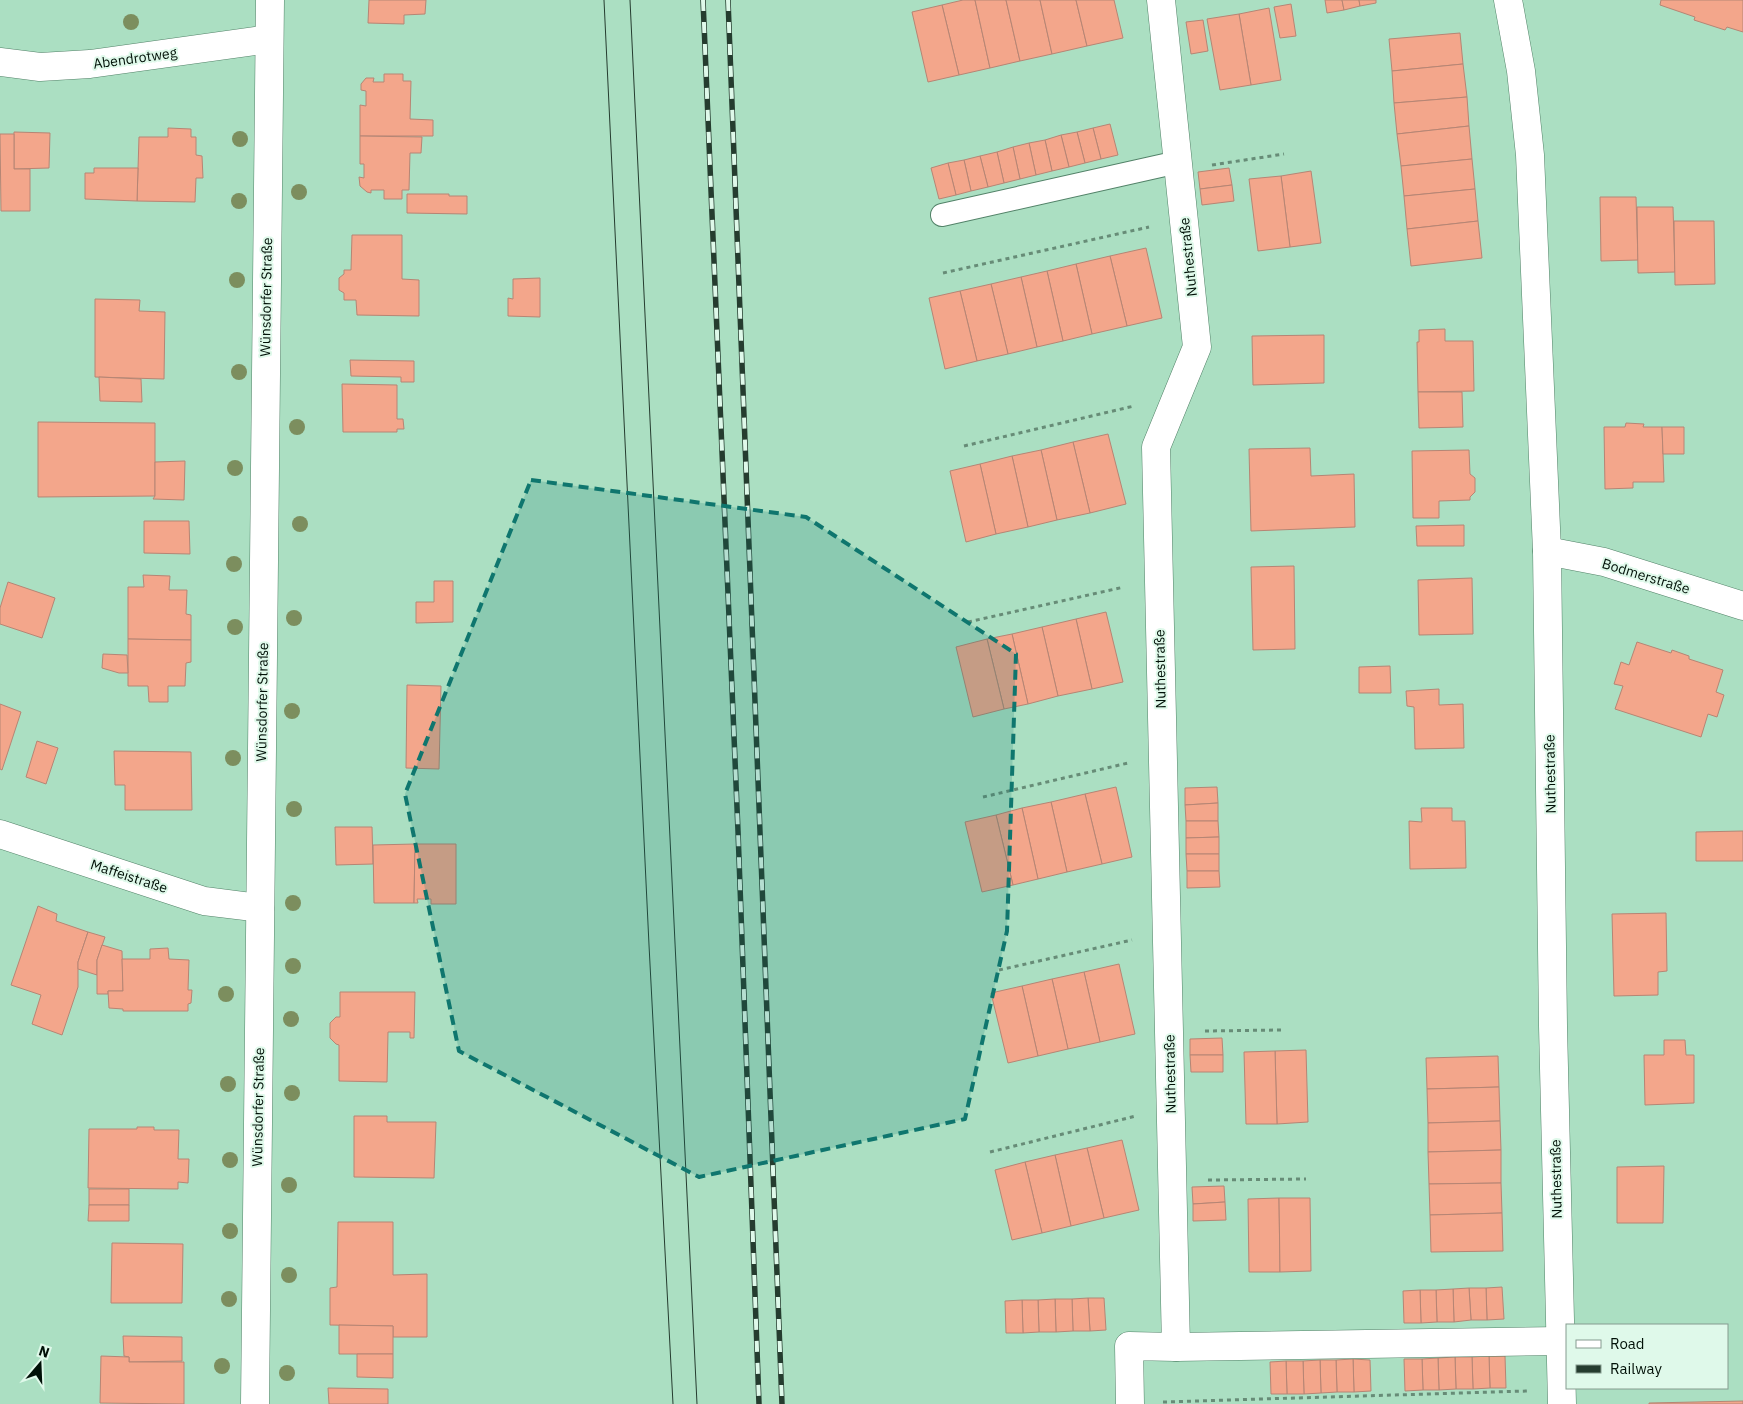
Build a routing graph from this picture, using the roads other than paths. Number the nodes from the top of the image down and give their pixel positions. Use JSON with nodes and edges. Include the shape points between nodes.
{"nodes":[{"id":1,"x":270,"y":0,"type":"edge"},
{"id":2,"x":1161,"y":0,"type":"edge"},
{"id":3,"x":1508,"y":0,"type":"edge"},
{"id":4,"x":269,"y":39,"type":"junction"},
{"id":5,"x":0,"y":62,"type":"edge"},
{"id":6,"x":1178,"y":166,"type":"junction"},
{"id":7,"x":942,"y":215,"type":"dead end"},
{"id":8,"x":1547,"y":551,"type":"junction"},
{"id":9,"x":1743,"y":606,"type":"edge"},
{"id":10,"x":0,"y":834,"type":"edge"},
{"id":11,"x":260,"y":908,"type":"junction"},
{"id":12,"x":1560,"y":1341,"type":"junction"},
{"id":13,"x":1176,"y":1347,"type":"junction"},
{"id":14,"x":255,"y":1404,"type":"edge"},
{"id":15,"x":1130,"y":1404,"type":"edge"},
{"id":16,"x":1562,"y":1404,"type":"edge"}],
"edges":[{"from":1,"to":4,"type":"street","name":"Wünsdorfer Straße"},
{"from":2,"to":6,"type":"street","name":"Nuthestraße"},
{"from":3,"to":8,"type":"street","name":"Nuthestraße","via":[[1521,70],[1530,155]]},
{"from":4,"to":5,"type":"street","name":"Abendrotweg","via":[[90,64],[40,67]]},
{"from":4,"to":11,"type":"street","name":"Wünsdorfer Straße"},
{"from":6,"to":7,"type":"lane"},
{"from":6,"to":13,"type":"street","name":"Nuthestraße","via":[[1197,347],[1156,447]]},
{"from":8,"to":9,"type":"street","name":"Bodmerstraße","via":[[1604,562]]},
{"from":8,"to":12,"type":"street","name":"Nuthestraße"},
{"from":10,"to":11,"type":"street","name":"Maffeistraße","via":[[204,901]]},
{"from":11,"to":14,"type":"street","name":"Wünsdorfer Straße"},
{"from":12,"to":13,"type":"street"},
{"from":12,"to":16,"type":"street","name":"Nuthestraße"},
{"from":13,"to":15,"type":"street","via":[[1129,1346]]}]}
